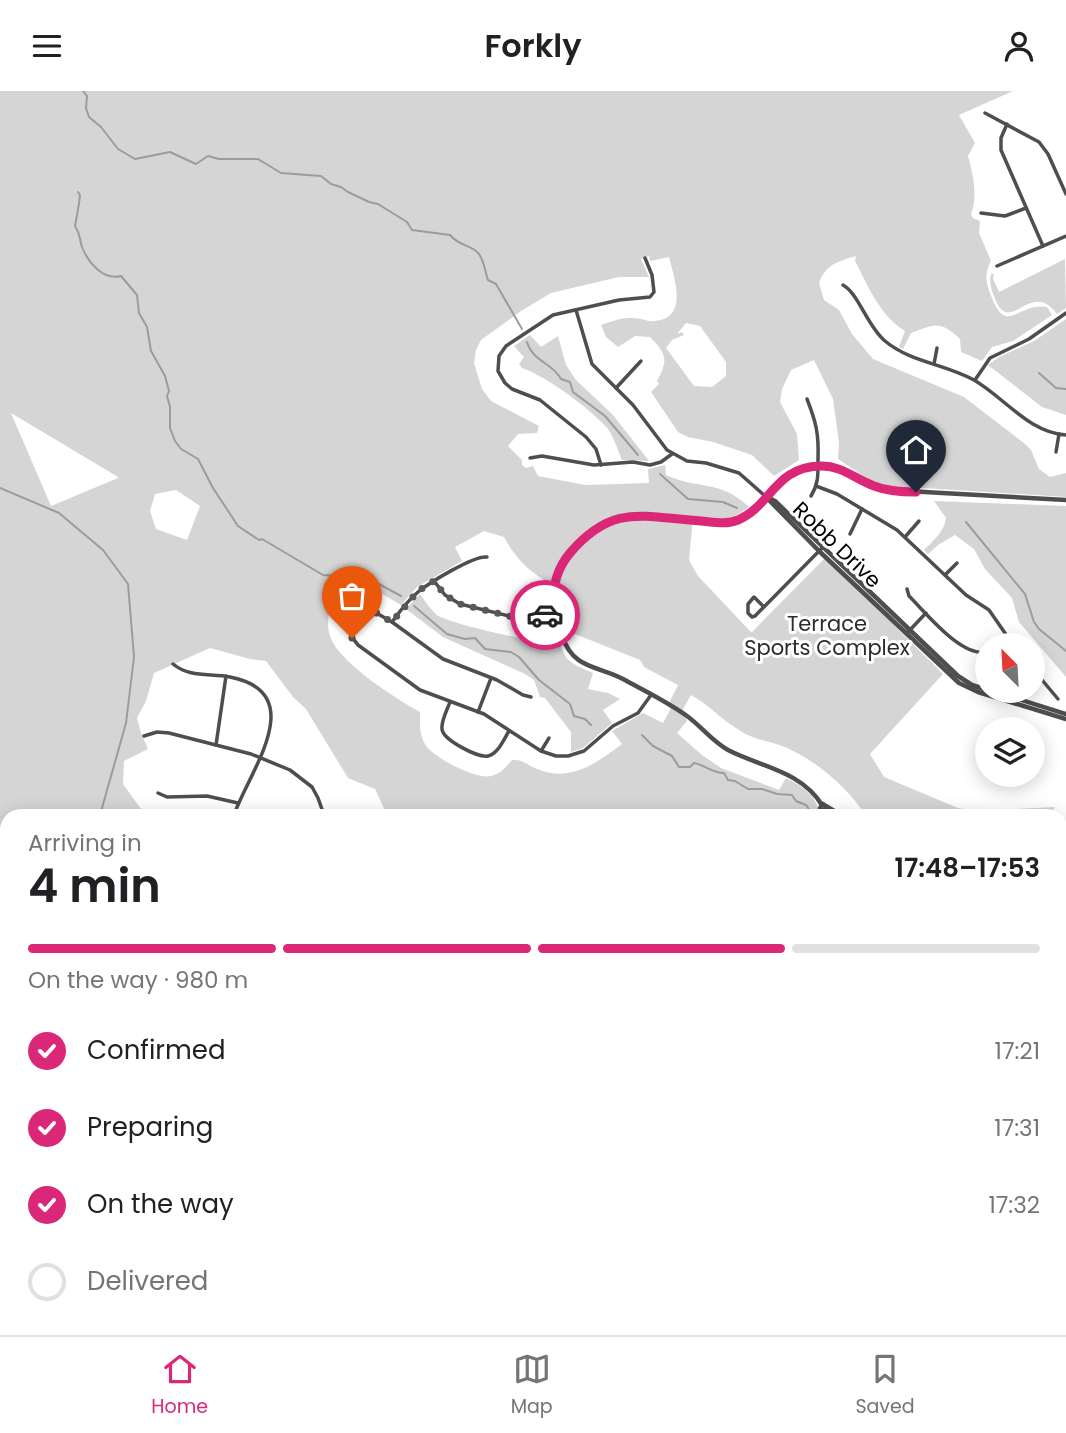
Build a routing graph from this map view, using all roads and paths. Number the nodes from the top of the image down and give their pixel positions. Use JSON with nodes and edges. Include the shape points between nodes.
{"nodes":[{"id":1,"x":985,"y":113,"type":"dead end"},
{"id":2,"x":1007,"y":124,"type":"junction"},
{"id":3,"x":1066,"y":194,"type":"edge"},
{"id":4,"x":1026,"y":208,"type":"junction"},
{"id":5,"x":981,"y":213,"type":"dead end"},
{"id":6,"x":1066,"y":236,"type":"edge"},
{"id":7,"x":1043,"y":246,"type":"junction"},
{"id":8,"x":645,"y":258,"type":"dead end"},
{"id":9,"x":998,"y":266,"type":"dead end"},
{"id":10,"x":843,"y":285,"type":"dead end"},
{"id":11,"x":576,"y":310,"type":"junction"},
{"id":12,"x":1066,"y":313,"type":"edge"},
{"id":13,"x":937,"y":348,"type":"dead end"},
{"id":14,"x":641,"y":361,"type":"dead end"},
{"id":15,"x":934,"y":364,"type":"junction"},
{"id":16,"x":975,"y":380,"type":"junction"},
{"id":17,"x":616,"y":388,"type":"junction"},
{"id":18,"x":807,"y":398,"type":"dead end"},
{"id":19,"x":1059,"y":434,"type":"junction"},
{"id":20,"x":1066,"y":435,"type":"edge"},
{"id":21,"x":1056,"y":452,"type":"dead end"},
{"id":22,"x":672,"y":454,"type":"junction"},
{"id":23,"x":530,"y":458,"type":"dead end"},
{"id":24,"x":601,"y":465,"type":"junction"},
{"id":25,"x":818,"y":466,"type":"junction"},
{"id":26,"x":816,"y":487,"type":"junction"},
{"id":27,"x":765,"y":496,"type":"junction"},
{"id":28,"x":811,"y":496,"type":"dead end"},
{"id":29,"x":1066,"y":500,"type":"edge"},
{"id":30,"x":862,"y":509,"type":"junction"},
{"id":31,"x":919,"y":521,"type":"dead end"},
{"id":32,"x":849,"y":534,"type":"dead end"},
{"id":33,"x":905,"y":537,"type":"junction"},
{"id":34,"x":821,"y":549,"type":"junction"},
{"id":35,"x":487,"y":557,"type":"dead end"},
{"id":36,"x":957,"y":563,"type":"dead end"},
{"id":37,"x":945,"y":575,"type":"junction"},
{"id":38,"x":434,"y":581,"type":"junction"},
{"id":39,"x":907,"y":589,"type":"dead end"},
{"id":40,"x":342,"y":593,"type":"dead end"},
{"id":41,"x":524,"y":595,"type":"dead end"},
{"id":42,"x":356,"y":601,"type":"junction"},
{"id":43,"x":764,"y":607,"type":"junction"},
{"id":44,"x":555,"y":613,"type":"junction"},
{"id":45,"x":926,"y":613,"type":"junction"},
{"id":46,"x":521,"y":619,"type":"junction"},
{"id":47,"x":392,"y":622,"type":"junction"},
{"id":48,"x":908,"y":632,"type":"junction"},
{"id":49,"x":1004,"y":633,"type":"edge"},
{"id":50,"x":975,"y":652,"type":"edge"},
{"id":51,"x":173,"y":664,"type":"dead end"},
{"id":52,"x":226,"y":676,"type":"junction"},
{"id":53,"x":491,"y":677,"type":"junction"},
{"id":54,"x":1045,"y":684,"type":"edge"},
{"id":55,"x":975,"y":686,"type":"edge"},
{"id":56,"x":975,"y":691,"type":"edge"},
{"id":57,"x":651,"y":695,"type":"junction"},
{"id":58,"x":531,"y":697,"type":"dead end"},
{"id":59,"x":1058,"y":699,"type":"dead end"},
{"id":60,"x":450,"y":702,"type":"junction"},
{"id":61,"x":1028,"y":703,"type":"edge"},
{"id":62,"x":478,"y":712,"type":"junction"},
{"id":63,"x":1066,"y":717,"type":"edge"},
{"id":64,"x":509,"y":731,"type":"junction"},
{"id":65,"x":144,"y":736,"type":"dead end"},
{"id":66,"x":549,"y":738,"type":"dead end"},
{"id":67,"x":216,"y":745,"type":"junction"},
{"id":68,"x":541,"y":751,"type":"junction"},
{"id":69,"x":261,"y":758,"type":"junction"},
{"id":70,"x":158,"y":793,"type":"dead end"},
{"id":71,"x":238,"y":803,"type":"junction"},
{"id":72,"x":236,"y":809,"type":"edge"},
{"id":73,"x":322,"y":809,"type":"edge"},
{"id":74,"x":824,"y":809,"type":"edge"}],
"edges":[{"from":1,"to":2,"type":"street"},
{"from":2,"to":3,"type":"street","via":[[1043,146]]},
{"from":2,"to":4,"type":"street","via":[[1001,150]]},
{"from":4,"to":5,"type":"street","via":[[1005,216]]},
{"from":4,"to":7,"type":"street"},
{"from":6,"to":7,"type":"street"},
{"from":7,"to":9,"type":"street"},
{"from":8,"to":11,"type":"street","via":[[652,275],[652,296]]},
{"from":10,"to":15,"type":"street","via":[[851,290],[881,337],[904,353]]},
{"from":11,"to":17,"type":"street","via":[[589,359]]},
{"from":11,"to":24,"type":"street","via":[[553,315],[506,346],[498,367],[510,388],[544,403],[586,437]]},
{"from":12,"to":16,"type":"street","via":[[1029,339],[995,355]]},
{"from":13,"to":15,"type":"street"},
{"from":14,"to":17,"type":"street"},
{"from":15,"to":16,"type":"street"},
{"from":16,"to":19,"type":"street","via":[[1030,422]]},
{"from":17,"to":22,"type":"street"},
{"from":18,"to":25,"type":"street","via":[[818,430]]},
{"from":19,"to":20,"type":"street"},
{"from":19,"to":21,"type":"street"},
{"from":22,"to":24,"type":"street","via":[[655,464]]},
{"from":22,"to":27,"type":"street","name":"Robb Drive","via":[[739,473]]},
{"from":23,"to":24,"type":"street","via":[[539,455]]},
{"from":25,"to":26,"type":"street"},
{"from":25,"to":27,"type":"street","via":[[789,475]]},
{"from":25,"to":29,"type":"street","via":[[840,469],[889,490]]},
{"from":26,"to":28,"type":"street"},
{"from":26,"to":30,"type":"street"},
{"from":27,"to":34,"type":"street","name":"Robb Drive"},
{"from":27,"to":44,"type":"street","via":[[746,515],[729,522],[631,517],[597,527],[557,573]]},
{"from":30,"to":32,"type":"street"},
{"from":30,"to":33,"type":"street"},
{"from":31,"to":33,"type":"street"},
{"from":33,"to":37,"type":"street"},
{"from":34,"to":43,"type":"street"},
{"from":34,"to":48,"type":"street","name":"Robb Drive"},
{"from":35,"to":38,"type":"street","via":[[477,557]]},
{"from":36,"to":37,"type":"street"},
{"from":37,"to":49,"type":"street","via":[[989,610]]},
{"from":38,"to":46,"type":"street","via":[[455,602]]},
{"from":38,"to":47,"type":"street","via":[[418,591]]},
{"from":39,"to":45,"type":"street"},
{"from":40,"to":42,"type":"street"},
{"from":41,"to":46,"type":"street"},
{"from":42,"to":47,"type":"street"},
{"from":42,"to":60,"type":"street","via":[[348,619],[358,645],[420,690]]},
{"from":43,"to":43,"type":"street","via":[[754,597],[747,613],[755,617]]},
{"from":44,"to":46,"type":"street"},
{"from":44,"to":57,"type":"street","via":[[564,642],[577,660]]},
{"from":45,"to":48,"type":"street"},
{"from":45,"to":50,"type":"street","via":[[965,649]]},
{"from":47,"to":53,"type":"street","via":[[443,659]]},
{"from":48,"to":55,"type":"street","name":"Robb Drive"},
{"from":48,"to":56,"type":"street","name":"Robb Drive","via":[[959,683]]},
{"from":51,"to":52,"type":"street","via":[[187,674]]},
{"from":52,"to":67,"type":"street"},
{"from":52,"to":69,"type":"street","via":[[255,687],[269,705],[271,728]]},
{"from":53,"to":58,"type":"street"},
{"from":53,"to":62,"type":"street"},
{"from":54,"to":59,"type":"street"},
{"from":57,"to":68,"type":"street","via":[[638,713],[613,726],[584,751],[562,757]]},
{"from":57,"to":74,"type":"street","via":[[681,712],[725,748],[804,784]]},
{"from":60,"to":62,"type":"street"},
{"from":60,"to":64,"type":"street","via":[[442,732],[458,745],[488,756]]},
{"from":61,"to":63,"type":"street","name":"Robb Drive"},
{"from":62,"to":64,"type":"street"},
{"from":64,"to":68,"type":"street"},
{"from":65,"to":67,"type":"street","via":[[162,730]]},
{"from":66,"to":68,"type":"street"},
{"from":67,"to":69,"type":"street"},
{"from":69,"to":71,"type":"street"},
{"from":69,"to":73,"type":"street","via":[[307,782]]},
{"from":70,"to":71,"type":"street"},
{"from":71,"to":72,"type":"street"}]}
